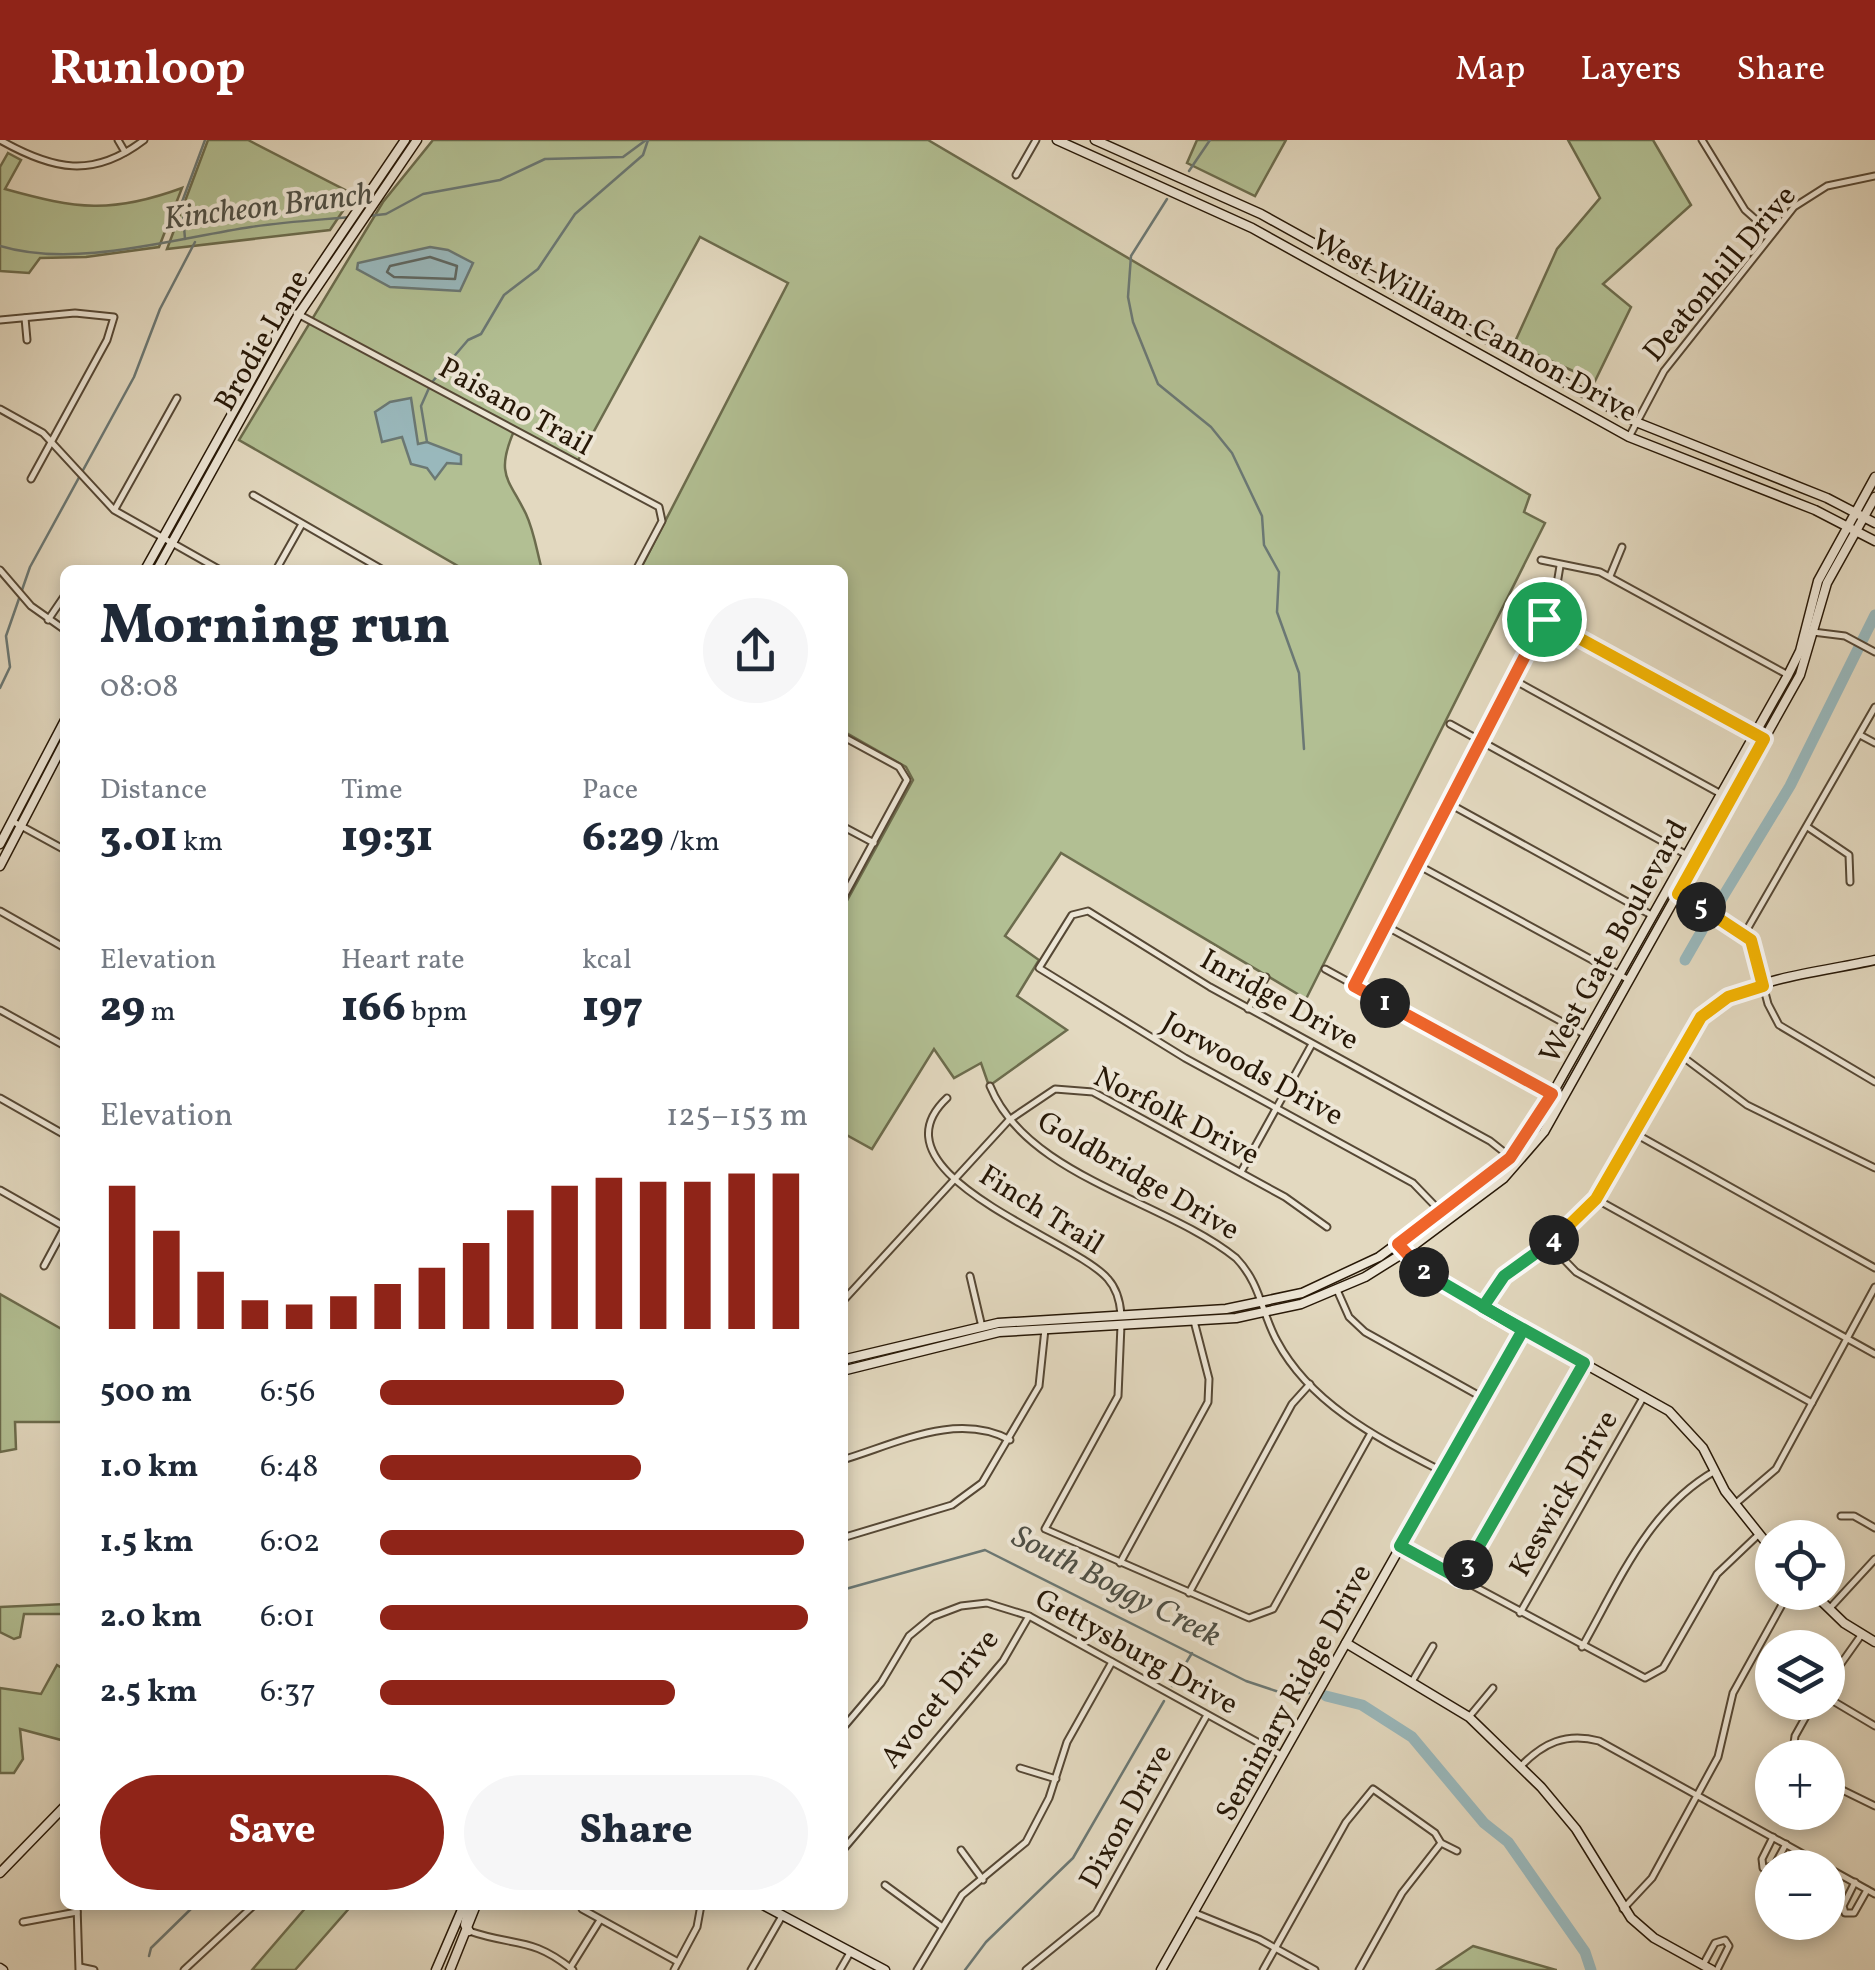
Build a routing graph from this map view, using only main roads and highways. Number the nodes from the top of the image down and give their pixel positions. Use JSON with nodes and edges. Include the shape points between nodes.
{"nodes":[{"id":1,"x":405,"y":140,"type":"edge"},
{"id":2,"x":417,"y":140,"type":"edge"},
{"id":3,"x":1058,"y":140,"type":"edge"},
{"id":4,"x":1095,"y":140,"type":"edge"},
{"id":5,"x":387,"y":177,"type":"junction"},
{"id":6,"x":1299,"y":234,"type":"junction"},
{"id":7,"x":1290,"y":248,"type":"junction"},
{"id":8,"x":295,"y":312,"type":"junction"},
{"id":9,"x":1760,"y":472,"type":"junction"},
{"id":10,"x":1875,"y":476,"type":"edge"},
{"id":11,"x":1755,"y":488,"type":"junction"},
{"id":12,"x":1875,"y":497,"type":"edge"},
{"id":13,"x":1860,"y":514,"type":"junction"},
{"id":14,"x":1875,"y":523,"type":"edge"},
{"id":15,"x":1852,"y":528,"type":"junction"},
{"id":16,"x":1875,"y":541,"type":"edge"},
{"id":17,"x":148,"y":565,"type":"edge"},
{"id":18,"x":160,"y":565,"type":"edge"},
{"id":19,"x":1810,"y":632,"type":"junction"},
{"id":20,"x":1759,"y":737,"type":"junction"},
{"id":21,"x":60,"y":744,"type":"edge"},
{"id":22,"x":16,"y":824,"type":"junction"},
{"id":23,"x":0,"y":844,"type":"edge"},
{"id":24,"x":0,"y":866,"type":"edge"},
{"id":25,"x":1875,"y":960,"type":"edge"},
{"id":26,"x":1624,"y":978,"type":"junction"},
{"id":27,"x":1514,"y":1162,"type":"junction"},
{"id":28,"x":1401,"y":1248,"type":"junction"},
{"id":29,"x":1483,"y":1307,"type":"junction"},
{"id":30,"x":1266,"y":1308,"type":"junction"},
{"id":31,"x":1121,"y":1321,"type":"junction"},
{"id":32,"x":982,"y":1330,"type":"junction"},
{"id":33,"x":1523,"y":1330,"type":"junction"},
{"id":34,"x":848,"y":1359,"type":"edge"},
{"id":35,"x":848,"y":1369,"type":"edge"},
{"id":36,"x":1755,"y":1531,"type":"edge"},
{"id":37,"x":1828,"y":1610,"type":"edge"},
{"id":38,"x":1875,"y":1642,"type":"edge"},
{"id":39,"x":1346,"y":1643,"type":"junction"},
{"id":40,"x":60,"y":1811,"type":"edge"},
{"id":41,"x":0,"y":1872,"type":"edge"},
{"id":42,"x":466,"y":1910,"type":"edge"},
{"id":43,"x":469,"y":1910,"type":"edge"},
{"id":44,"x":772,"y":1910,"type":"edge"},
{"id":45,"x":457,"y":1928,"type":"junction"},
{"id":46,"x":1711,"y":1968,"type":"edge"},
{"id":47,"x":436,"y":1970,"type":"edge"},
{"id":48,"x":450,"y":1970,"type":"edge"},
{"id":49,"x":885,"y":1970,"type":"edge"},
{"id":50,"x":1161,"y":1970,"type":"edge"}],
"edges":[{"from":1,"to":5,"type":"main road","name":"Brodie Lane"},
{"from":2,"to":5,"type":"main road","name":"Brodie Lane"},
{"from":3,"to":7,"type":"main road","name":"West William Cannon Drive"},
{"from":4,"to":6,"type":"main road","name":"West William Cannon Drive"},
{"from":5,"to":8,"type":"main road","name":"Brodie Lane"},
{"from":6,"to":7,"type":"main road"},
{"from":6,"to":9,"type":"main road","name":"West William Cannon Drive","via":[[1636,422]]},
{"from":7,"to":11,"type":"main road","name":"West William Cannon Drive","via":[[1630,437]]},
{"from":8,"to":17,"type":"main road","name":"Brodie Lane"},
{"from":8,"to":18,"type":"main road","name":"Brodie Lane"},
{"from":9,"to":11,"type":"main road"},
{"from":9,"to":13,"type":"main road","name":"West William Cannon Drive"},
{"from":10,"to":13,"type":"main road","name":"West Gate Boulevard"},
{"from":11,"to":15,"type":"main road","name":"West William Cannon Drive"},
{"from":12,"to":13,"type":"main road","name":"West Gate Boulevard"},
{"from":13,"to":14,"type":"main road","name":"West William Cannon Drive"},
{"from":13,"to":15,"type":"main road","name":"West Gate Boulevard"},
{"from":15,"to":16,"type":"main road","name":"West William Cannon Drive"},
{"from":15,"to":19,"type":"main road","name":"West Gate Boulevard"},
{"from":19,"to":20,"type":"main road","name":"West Gate Boulevard"},
{"from":19,"to":20,"type":"main road","name":"West Gate Boulevard","via":[[1809,657]]},
{"from":20,"to":26,"type":"main road","name":"West Gate Boulevard","via":[[1678,894]]},
{"from":20,"to":26,"type":"main road","name":"West Gate Boulevard","via":[[1687,854]]},
{"from":21,"to":22,"type":"main road"},
{"from":22,"to":23,"type":"main road"},
{"from":22,"to":24,"type":"main road"},
{"from":25,"to":29,"type":"main road","via":[[1736,993],[1712,1007],[1596,1199],[1504,1276]]},
{"from":26,"to":27,"type":"main road","name":"West Gate Boulevard"},
{"from":26,"to":27,"type":"main road","name":"West Gate Boulevard","via":[[1562,1100]]},
{"from":27,"to":28,"type":"main road","name":"West Gate Boulevard"},
{"from":27,"to":28,"type":"main road","name":"West Gate Boulevard"},
{"from":28,"to":29,"type":"main road","via":[[1435,1280]]},
{"from":28,"to":30,"type":"main road","name":"West Gate Boulevard"},
{"from":28,"to":30,"type":"main road","name":"West Gate Boulevard","via":[[1338,1290]]},
{"from":29,"to":33,"type":"main road"},
{"from":30,"to":31,"type":"main road","name":"West Gate Boulevard"},
{"from":30,"to":31,"type":"main road","name":"West Gate Boulevard","via":[[1194,1321]]},
{"from":31,"to":32,"type":"main road","name":"West Gate Boulevard"},
{"from":31,"to":32,"type":"main road","name":"West Gate Boulevard","via":[[1046,1318]]},
{"from":32,"to":34,"type":"main road","name":"West Gate Boulevard"},
{"from":32,"to":35,"type":"main road","name":"West Gate Boulevard"},
{"from":33,"to":36,"type":"main road","via":[[1644,1396],[1688,1428]]},
{"from":33,"to":39,"type":"main road","name":"Seminary Ridge Drive"},
{"from":37,"to":38,"type":"main road"},
{"from":39,"to":46,"type":"main road","via":[[1469,1717],[1576,1829],[1623,1909],[1646,1933]]},
{"from":39,"to":50,"type":"main road","name":"Seminary Ridge Drive"},
{"from":40,"to":41,"type":"main road"},
{"from":42,"to":45,"type":"main road"},
{"from":43,"to":48,"type":"main road","via":[[468,1930]]},
{"from":44,"to":49,"type":"main road"},
{"from":45,"to":47,"type":"main road"},
{"from":45,"to":48,"type":"main road"}]}
